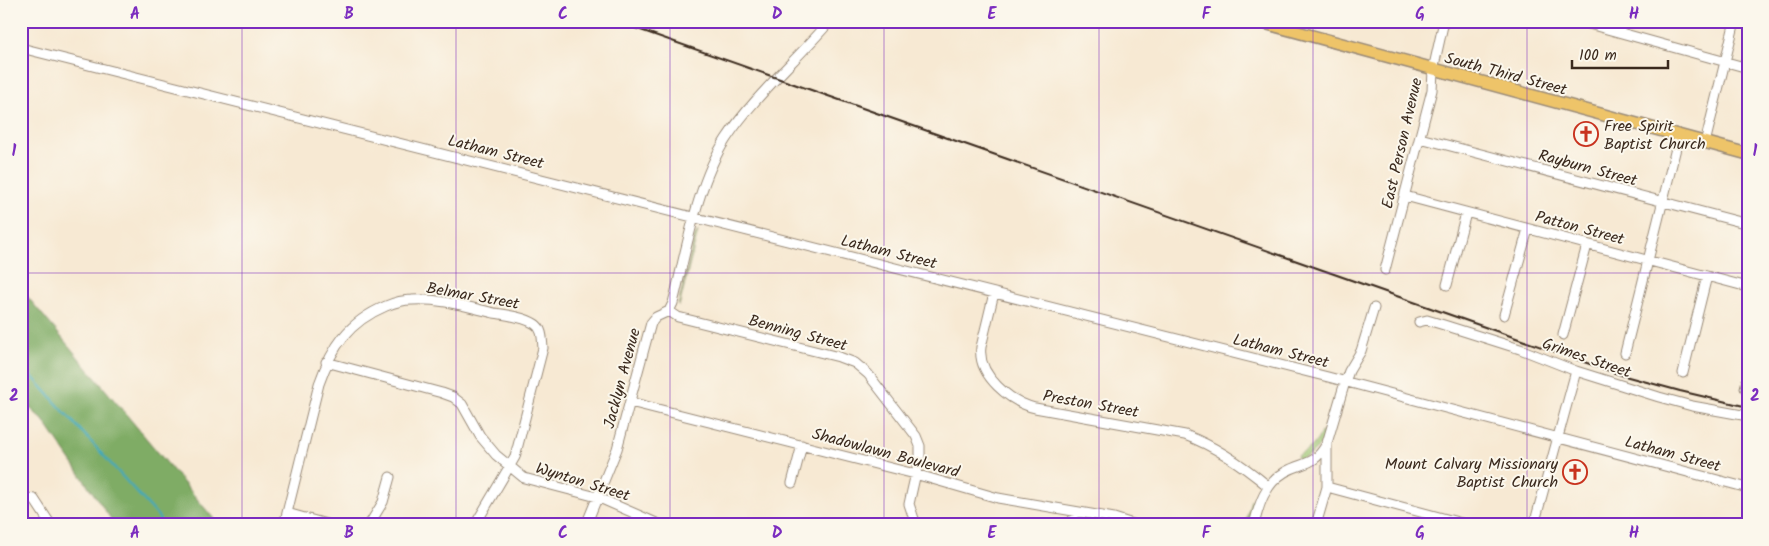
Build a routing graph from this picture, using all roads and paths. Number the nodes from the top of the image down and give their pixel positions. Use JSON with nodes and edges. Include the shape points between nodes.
{"nodes":[{"id":1,"x":830,"y":21,"type":"edge"},
{"id":2,"x":1257,"y":21,"type":"edge"},
{"id":3,"x":1444,"y":21,"type":"edge"},
{"id":4,"x":1578,"y":21,"type":"edge"},
{"id":5,"x":1736,"y":21,"type":"edge"},
{"id":6,"x":21,"y":48,"type":"edge"},
{"id":7,"x":1725,"y":62,"type":"junction"},
{"id":8,"x":1748,"y":68,"type":"edge"},
{"id":9,"x":1433,"y":70,"type":"junction"},
{"id":10,"x":1679,"y":136,"type":"junction"},
{"id":11,"x":1420,"y":138,"type":"junction"},
{"id":12,"x":1705,"y":143,"type":"junction"},
{"id":13,"x":1748,"y":154,"type":"edge"},
{"id":14,"x":1405,"y":196,"type":"junction"},
{"id":15,"x":1663,"y":202,"type":"junction"},
{"id":16,"x":1466,"y":213,"type":"junction"},
{"id":17,"x":695,"y":218,"type":"junction"},
{"id":18,"x":1748,"y":224,"type":"edge"},
{"id":19,"x":1528,"y":229,"type":"junction"},
{"id":20,"x":1587,"y":245,"type":"junction"},
{"id":21,"x":1648,"y":261,"type":"junction"},
{"id":22,"x":1385,"y":270,"type":"dead end"},
{"id":23,"x":1707,"y":276,"type":"junction"},
{"id":24,"x":1447,"y":285,"type":"dead end"},
{"id":25,"x":1748,"y":287,"type":"edge"},
{"id":26,"x":994,"y":293,"type":"junction"},
{"id":27,"x":1374,"y":308,"type":"dead end"},
{"id":28,"x":669,"y":311,"type":"junction"},
{"id":29,"x":1504,"y":316,"type":"dead end"},
{"id":30,"x":1419,"y":322,"type":"dead end"},
{"id":31,"x":1563,"y":334,"type":"dead end"},
{"id":32,"x":1625,"y":354,"type":"dead end"},
{"id":33,"x":326,"y":362,"type":"junction"},
{"id":34,"x":1576,"y":371,"type":"junction"},
{"id":35,"x":1683,"y":373,"type":"dead end"},
{"id":36,"x":1748,"y":378,"type":"edge"},
{"id":37,"x":1345,"y":382,"type":"junction"},
{"id":38,"x":1745,"y":388,"type":"dead end"},
{"id":39,"x":630,"y":402,"type":"junction"},
{"id":40,"x":1748,"y":416,"type":"edge"},
{"id":41,"x":1557,"y":438,"type":"junction"},
{"id":42,"x":1328,"y":443,"type":"junction"},
{"id":43,"x":802,"y":445,"type":"junction"},
{"id":44,"x":510,"y":466,"type":"junction"},
{"id":45,"x":915,"y":474,"type":"junction"},
{"id":46,"x":390,"y":477,"type":"dead end"},
{"id":47,"x":792,"y":483,"type":"dead end"},
{"id":48,"x":1269,"y":487,"type":"junction"},
{"id":49,"x":1327,"y":487,"type":"junction"},
{"id":50,"x":1748,"y":488,"type":"edge"},
{"id":51,"x":21,"y":497,"type":"edge"},
{"id":52,"x":598,"y":497,"type":"junction"},
{"id":53,"x":1075,"y":512,"type":"junction"},
{"id":54,"x":287,"y":513,"type":"junction"},
{"id":55,"x":50,"y":525,"type":"edge"},
{"id":56,"x":284,"y":525,"type":"edge"},
{"id":57,"x":330,"y":525,"type":"edge"},
{"id":58,"x":369,"y":525,"type":"edge"},
{"id":59,"x":476,"y":525,"type":"edge"},
{"id":60,"x":586,"y":525,"type":"edge"},
{"id":61,"x":661,"y":525,"type":"edge"},
{"id":62,"x":916,"y":525,"type":"edge"},
{"id":63,"x":1072,"y":525,"type":"edge"},
{"id":64,"x":1136,"y":525,"type":"edge"},
{"id":65,"x":1254,"y":525,"type":"edge"},
{"id":66,"x":1316,"y":525,"type":"edge"},
{"id":67,"x":1469,"y":525,"type":"edge"},
{"id":68,"x":1534,"y":525,"type":"edge"}],
"edges":[{"from":1,"to":17,"type":"street","via":[[746,111],[725,141],[708,175]]},
{"from":2,"to":9,"type":"main road","name":"South Third Street"},
{"from":3,"to":9,"type":"street","name":"East Person Avenue"},
{"from":4,"to":7,"type":"street"},
{"from":5,"to":7,"type":"street"},
{"from":6,"to":17,"type":"street","name":"Latham Street"},
{"from":7,"to":8,"type":"street"},
{"from":7,"to":12,"type":"street"},
{"from":9,"to":10,"type":"main road","name":"South Third Street"},
{"from":9,"to":11,"type":"street","name":"East Person Avenue","via":[[1432,90]]},
{"from":10,"to":12,"type":"main road","name":"South Third Street"},
{"from":10,"to":15,"type":"street"},
{"from":11,"to":14,"type":"street","name":"East Person Avenue"},
{"from":11,"to":15,"type":"street","name":"Rayburn Street"},
{"from":12,"to":13,"type":"main road","name":"South Third Street"},
{"from":14,"to":16,"type":"street","name":"Patton Street"},
{"from":14,"to":22,"type":"street","name":"East Person Avenue"},
{"from":15,"to":18,"type":"street","name":"Rayburn Street"},
{"from":15,"to":21,"type":"street"},
{"from":16,"to":19,"type":"street","name":"Patton Street"},
{"from":16,"to":24,"type":"street"},
{"from":17,"to":26,"type":"street","name":"Latham Street"},
{"from":17,"to":28,"type":"street"},
{"from":19,"to":20,"type":"street","name":"Patton Street"},
{"from":19,"to":29,"type":"street"},
{"from":20,"to":21,"type":"street","name":"Patton Street"},
{"from":20,"to":31,"type":"street"},
{"from":21,"to":23,"type":"street","name":"Patton Street"},
{"from":21,"to":32,"type":"street"},
{"from":23,"to":25,"type":"street","name":"Patton Street"},
{"from":23,"to":35,"type":"street"},
{"from":26,"to":37,"type":"street","name":"Latham Street"},
{"from":26,"to":48,"type":"street","name":"Preston Street","via":[[980,356],[989,375],[1008,396],[1033,408],[1192,438],[1222,453]]},
{"from":27,"to":37,"type":"street","via":[[1361,351]]},
{"from":28,"to":39,"type":"street","name":"Jacklyn Avenue","via":[[651,323]]},
{"from":28,"to":45,"type":"street","name":"Benning Street","via":[[678,317],[833,355],[860,366],[916,436],[920,450]]},
{"from":30,"to":34,"type":"street","name":"Grimes Street","via":[[1427,320],[1444,325]]},
{"from":33,"to":44,"type":"street","name":"Wynton Street","via":[[453,397],[468,412],[480,436]]},
{"from":33,"to":44,"type":"street","name":"Belmar Street","via":[[343,336],[361,319],[387,305],[410,300],[436,301],[536,324],[542,334],[543,348],[523,432]]},
{"from":33,"to":54,"type":"street","name":"Belmar Street"},
{"from":34,"to":40,"type":"street","name":"Grimes Street","via":[[1692,406]]},
{"from":34,"to":41,"type":"street"},
{"from":36,"to":38,"type":"street"},
{"from":37,"to":41,"type":"street","name":"Latham Street"},
{"from":37,"to":42,"type":"street"},
{"from":39,"to":43,"type":"street","name":"Shadowlawn Boulevard"},
{"from":39,"to":52,"type":"street","name":"Jacklyn Avenue","via":[[617,449]]},
{"from":41,"to":50,"type":"street","name":"Latham Street"},
{"from":41,"to":68,"type":"street"},
{"from":42,"to":48,"type":"street","via":[[1315,460],[1286,472]]},
{"from":42,"to":49,"type":"street"},
{"from":43,"to":45,"type":"street","name":"Shadowlawn Boulevard"},
{"from":43,"to":47,"type":"street"},
{"from":44,"to":52,"type":"street","name":"Wynton Street","via":[[524,478]]},
{"from":44,"to":59,"type":"street"},
{"from":45,"to":53,"type":"street","name":"Shadowlawn Boulevard","via":[[998,498]]},
{"from":45,"to":62,"type":"street","name":"Benning Street","via":[[909,504]]},
{"from":46,"to":58,"type":"street","via":[[383,502]]},
{"from":48,"to":65,"type":"street","via":[[1260,501]]},
{"from":49,"to":66,"type":"street"},
{"from":49,"to":67,"type":"street"},
{"from":51,"to":55,"type":"street","via":[[34,500]]},
{"from":52,"to":60,"type":"street","name":"Jacklyn Avenue"},
{"from":52,"to":61,"type":"street","name":"Wynton Street"},
{"from":53,"to":63,"type":"street"},
{"from":53,"to":64,"type":"street","name":"Shadowlawn Boulevard"},
{"from":54,"to":56,"type":"street","name":"Belmar Street"},
{"from":54,"to":57,"type":"street"}]}
